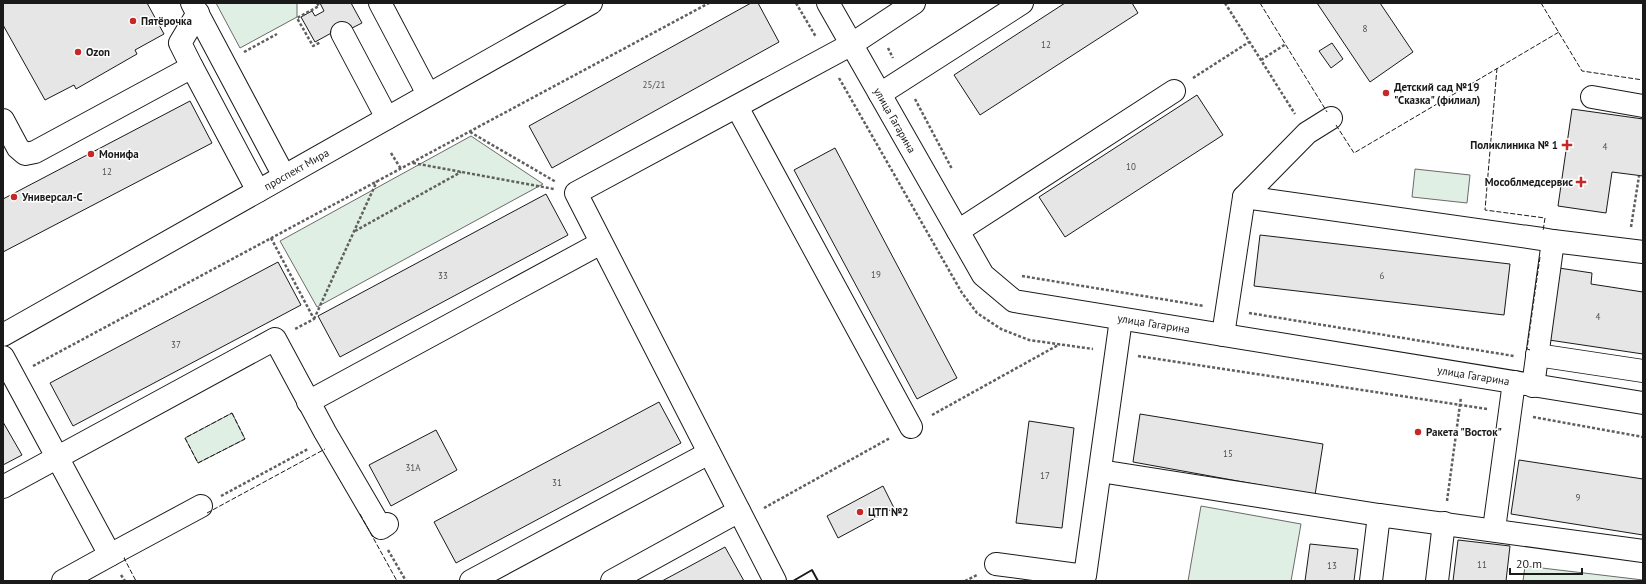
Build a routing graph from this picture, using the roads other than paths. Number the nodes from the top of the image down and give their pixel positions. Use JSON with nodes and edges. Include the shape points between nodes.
{"nodes":[{"id":1,"x":380,"y":3,"type":"edge"},
{"id":2,"x":591,"y":3,"type":"edge"},
{"id":3,"x":828,"y":3,"type":"edge"},
{"id":4,"x":914,"y":3,"type":"edge"},
{"id":5,"x":1022,"y":3,"type":"edge"},
{"id":6,"x":195,"y":8,"type":"edge"},
{"id":7,"x":346,"y":31,"type":"dead end"},
{"id":8,"x":852,"y":44,"type":"junction"},
{"id":9,"x":192,"y":67,"type":"junction"},
{"id":10,"x":1174,"y":91,"type":"road end"},
{"id":11,"x":428,"y":94,"type":"junction"},
{"id":12,"x":880,"y":94,"type":"junction"},
{"id":13,"x":1592,"y":97,"type":"dead end"},
{"id":14,"x":1643,"y":106,"type":"edge"},
{"id":15,"x":737,"y":107,"type":"junction"},
{"id":16,"x":391,"y":116,"type":"junction"},
{"id":17,"x":1331,"y":118,"type":"dead end"},
{"id":18,"x":3,"y":120,"type":"edge"},
{"id":19,"x":284,"y":176,"type":"junction"},
{"id":20,"x":258,"y":190,"type":"junction"},
{"id":21,"x":1244,"y":197,"type":"junction"},
{"id":22,"x":958,"y":231,"type":"junction"},
{"id":23,"x":1553,"y":241,"type":"junction"},
{"id":24,"x":601,"y":243,"type":"junction"},
{"id":25,"x":1635,"y":251,"type":"edge"},
{"id":26,"x":1121,"y":318,"type":"junction"},
{"id":27,"x":4,"y":333,"type":"edge"},
{"id":28,"x":1223,"y":335,"type":"junction"},
{"id":29,"x":3,"y":357,"type":"edge"},
{"id":30,"x":1537,"y":358,"type":"junction"},
{"id":31,"x":1643,"y":371,"type":"edge"},
{"id":32,"x":1524,"y":384,"type":"junction"},
{"id":33,"x":308,"y":402,"type":"junction"},
{"id":34,"x":1643,"y":403,"type":"edge"},
{"id":35,"x":911,"y":427,"type":"road end"},
{"id":36,"x":710,"y":453,"type":"junction"},
{"id":37,"x":57,"y":458,"type":"junction"},
{"id":38,"x":1100,"y":471,"type":"junction"},
{"id":39,"x":3,"y":487,"type":"edge"},
{"id":40,"x":201,"y":506,"type":"road end"},
{"id":41,"x":741,"y":515,"type":"junction"},
{"id":42,"x":1379,"y":515,"type":"junction"},
{"id":43,"x":1444,"y":523,"type":"junction"},
{"id":44,"x":387,"y":524,"type":"dead end"},
{"id":45,"x":1494,"y":530,"type":"junction"},
{"id":46,"x":1643,"y":551,"type":"edge"},
{"id":47,"x":110,"y":555,"type":"junction"},
{"id":48,"x":996,"y":564,"type":"dead end"},
{"id":49,"x":63,"y":581,"type":"edge"},
{"id":50,"x":471,"y":581,"type":"edge"},
{"id":51,"x":612,"y":581,"type":"edge"},
{"id":52,"x":775,"y":581,"type":"edge"},
{"id":53,"x":1371,"y":581,"type":"edge"},
{"id":54,"x":1437,"y":581,"type":"edge"}],
"edges":[{"from":1,"to":11,"type":"street"},
{"from":2,"to":11,"type":"street","name":"проспект Мира"},
{"from":3,"to":8,"type":"street","name":"улица Гагарина"},
{"from":4,"to":8,"type":"street"},
{"from":5,"to":12,"type":"street"},
{"from":6,"to":9,"type":"street","via":[[180,43]]},
{"from":6,"to":19,"type":"street"},
{"from":7,"to":16,"type":"street"},
{"from":8,"to":12,"type":"street","name":"улица Гагарина"},
{"from":8,"to":15,"type":"street"},
{"from":9,"to":18,"type":"street","via":[[35,152],[25,154],[18,148]]},
{"from":9,"to":20,"type":"street"},
{"from":10,"to":22,"type":"street"},
{"from":11,"to":16,"type":"street","name":"проспект Мира"},
{"from":12,"to":22,"type":"street","name":"улица Гагарина"},
{"from":13,"to":14,"type":"street"},
{"from":15,"to":24,"type":"street","via":[[576,194]]},
{"from":15,"to":35,"type":"street"},
{"from":16,"to":19,"type":"street","name":"проспект Мира"},
{"from":17,"to":21,"type":"street","via":[[1307,133]]},
{"from":19,"to":20,"type":"street","name":"проспект Мира"},
{"from":20,"to":27,"type":"street","name":"проспект Мира"},
{"from":21,"to":23,"type":"street"},
{"from":21,"to":28,"type":"street"},
{"from":22,"to":26,"type":"street","name":"улица Гагарина","via":[[984,275],[1014,300]]},
{"from":23,"to":25,"type":"street"},
{"from":23,"to":30,"type":"street"},
{"from":24,"to":33,"type":"street"},
{"from":24,"to":36,"type":"street"},
{"from":26,"to":28,"type":"street","name":"улица Гагарина"},
{"from":26,"to":38,"type":"street"},
{"from":28,"to":32,"type":"street","name":"улица Гагарина"},
{"from":29,"to":37,"type":"street"},
{"from":30,"to":31,"type":"street"},
{"from":30,"to":32,"type":"street"},
{"from":32,"to":34,"type":"street","name":"улица Гагарина"},
{"from":32,"to":45,"type":"street","via":[[1510,413]]},
{"from":33,"to":37,"type":"street","via":[[275,340]]},
{"from":33,"to":44,"type":"street","via":[[348,463],[381,528]]},
{"from":36,"to":41,"type":"street"},
{"from":36,"to":50,"type":"street"},
{"from":37,"to":39,"type":"street"},
{"from":37,"to":47,"type":"street"},
{"from":38,"to":42,"type":"street"},
{"from":38,"to":48,"type":"street","via":[[1085,576]]},
{"from":40,"to":47,"type":"street","via":[[134,547]]},
{"from":41,"to":51,"type":"street"},
{"from":41,"to":52,"type":"street"},
{"from":42,"to":43,"type":"street"},
{"from":42,"to":53,"type":"street"},
{"from":43,"to":45,"type":"street"},
{"from":43,"to":54,"type":"street"},
{"from":45,"to":46,"type":"street"},
{"from":47,"to":49,"type":"street"}]}
